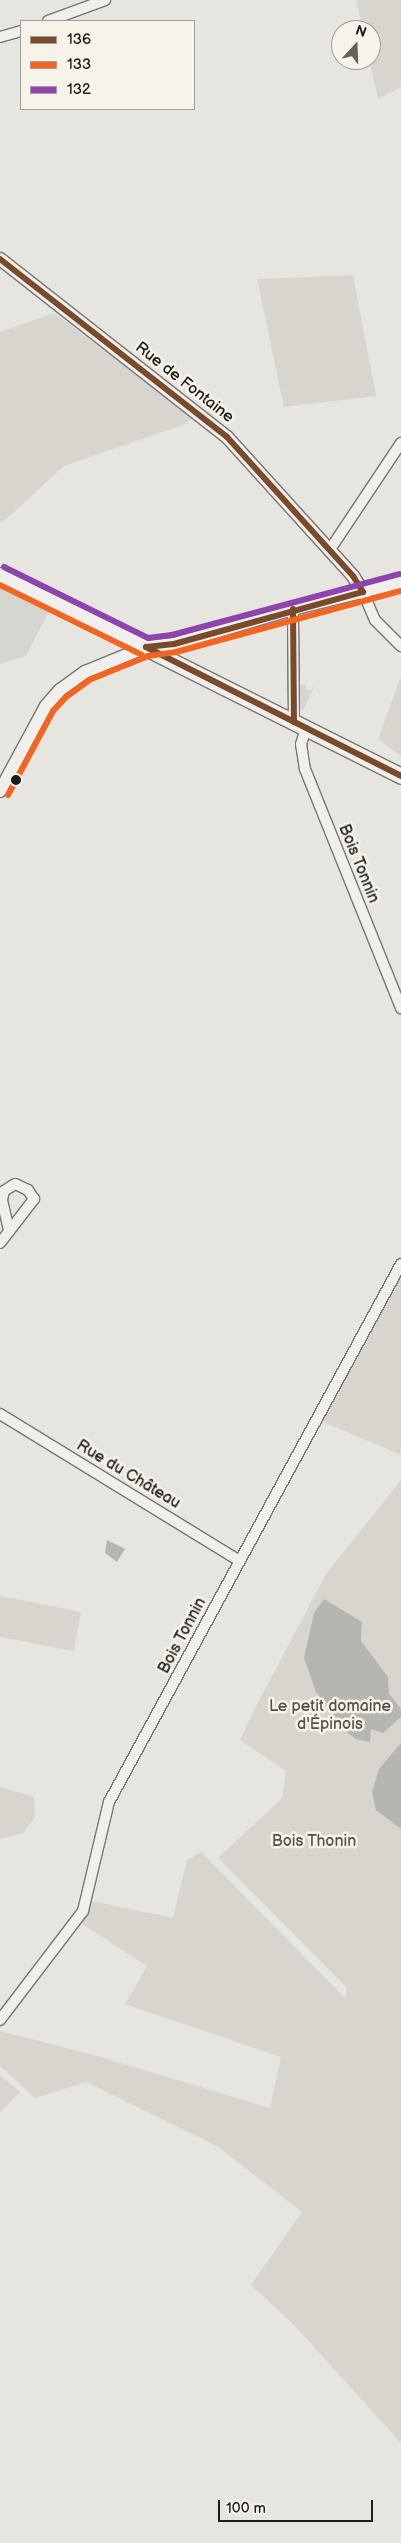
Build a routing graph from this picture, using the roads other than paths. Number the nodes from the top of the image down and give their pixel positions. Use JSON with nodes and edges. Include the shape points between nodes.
{"nodes":[{"id":1,"x":105,"y":0,"type":"edge"},
{"id":2,"x":51,"y":20,"type":"edge"},
{"id":3,"x":20,"y":31,"type":"edge"},
{"id":4,"x":0,"y":37,"type":"edge"},
{"id":5,"x":0,"y":260,"type":"edge"},
{"id":6,"x":401,"y":443,"type":"edge"},
{"id":7,"x":329,"y":551,"type":"junction"},
{"id":8,"x":0,"y":575,"type":"edge"},
{"id":9,"x":401,"y":582,"type":"edge"},
{"id":10,"x":363,"y":592,"type":"junction"},
{"id":11,"x":293,"y":609,"type":"junction"},
{"id":12,"x":401,"y":646,"type":"edge"},
{"id":13,"x":146,"y":647,"type":"junction"},
{"id":14,"x":300,"y":725,"type":"junction"},
{"id":15,"x":401,"y":776,"type":"edge"},
{"id":16,"x":0,"y":792,"type":"edge"},
{"id":17,"x":401,"y":1008,"type":"edge"},
{"id":18,"x":9,"y":1231,"type":"dead end"},
{"id":19,"x":0,"y":1243,"type":"edge"},
{"id":20,"x":401,"y":1264,"type":"edge"},
{"id":21,"x":0,"y":1414,"type":"edge"},
{"id":22,"x":240,"y":1561,"type":"junction"},
{"id":23,"x":0,"y":2020,"type":"edge"}],
"edges":[{"from":1,"to":2,"type":"street"},
{"from":3,"to":4,"type":"street"},
{"from":5,"to":7,"type":"street","name":"Rue de Fontaine","via":[[227,437]]},
{"from":6,"to":7,"type":"street"},
{"from":7,"to":10,"type":"street","name":"Rue de Fontaine"},
{"from":8,"to":13,"type":"main road"},
{"from":9,"to":10,"type":"street"},
{"from":10,"to":11,"type":"street"},
{"from":10,"to":12,"type":"street","name":"Rue de Fontaine","via":[[375,620]]},
{"from":11,"to":13,"type":"street","via":[[174,644]]},
{"from":11,"to":14,"type":"street","name":"Bois Tonnin"},
{"from":13,"to":14,"type":"main road"},
{"from":13,"to":16,"type":"street","via":[[85,672],[60,690],[43,712]]},
{"from":14,"to":15,"type":"main road"},
{"from":14,"to":17,"type":"street","name":"Bois Tonnin","via":[[305,769]]},
{"from":18,"to":19,"type":"street"},
{"from":20,"to":22,"type":"street","name":"Bois Tonnin"},
{"from":21,"to":22,"type":"street","name":"Rue du Château"},
{"from":22,"to":23,"type":"street","name":"Bois Tonnin","via":[[109,1802],[83,1912]]}]}
